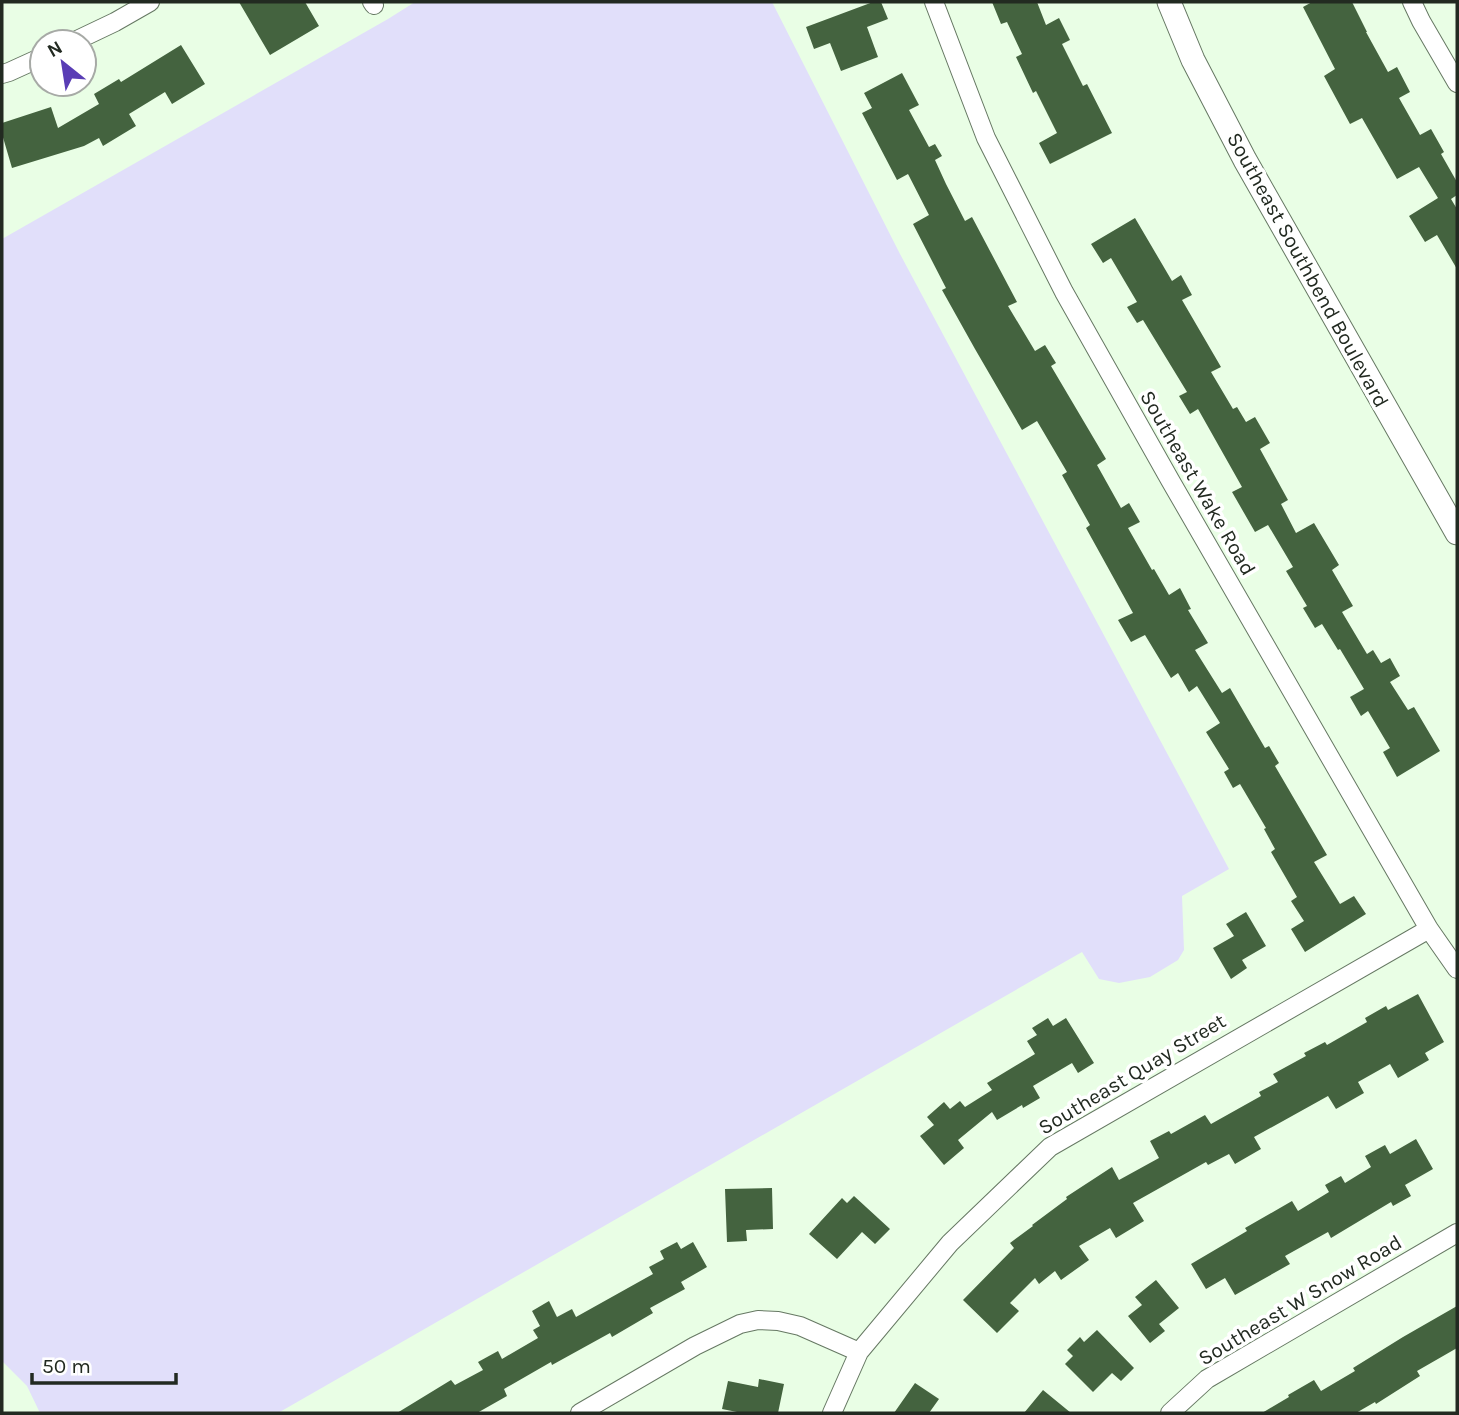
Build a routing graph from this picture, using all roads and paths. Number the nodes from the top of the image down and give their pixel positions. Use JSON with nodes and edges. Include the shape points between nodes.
{"nodes":[{"id":1,"x":150,"y":2,"type":"edge"},
{"id":2,"x":934,"y":2,"type":"edge"},
{"id":3,"x":1169,"y":2,"type":"edge"},
{"id":4,"x":1412,"y":2,"type":"edge"},
{"id":5,"x":98,"y":30,"type":"edge"},
{"id":6,"x":28,"y":63,"type":"edge"},
{"id":7,"x":2,"y":74,"type":"edge"},
{"id":8,"x":1457,"y":83,"type":"edge"},
{"id":9,"x":1457,"y":533,"type":"edge"},
{"id":10,"x":1429,"y":929,"type":"junction"},
{"id":11,"x":1457,"y":970,"type":"edge"},
{"id":12,"x":1457,"y":1233,"type":"edge"},
{"id":13,"x":859,"y":1352,"type":"junction"},
{"id":14,"x":580,"y":1413,"type":"edge"},
{"id":15,"x":832,"y":1413,"type":"edge"},
{"id":16,"x":1170,"y":1413,"type":"edge"}],
"edges":[{"from":1,"to":5,"type":"street"},
{"from":2,"to":10,"type":"street","name":"Southeast Wake Road","via":[[986,138],[1064,292]]},
{"from":3,"to":9,"type":"street","name":"Southeast Southbend Boulevard","via":[[1245,160]]},
{"from":4,"to":8,"type":"street"},
{"from":6,"to":7,"type":"street"},
{"from":10,"to":11,"type":"street","name":"Southeast Wake Road"},
{"from":10,"to":13,"type":"street","name":"Southeast Quay Street","via":[[1050,1147],[950,1243]]},
{"from":12,"to":16,"type":"street","name":"Southeast W Snow Road","via":[[1207,1379]]},
{"from":13,"to":14,"type":"street","via":[[800,1326],[758,1320],[695,1346]]},
{"from":13,"to":15,"type":"street","name":"Southeast Quay Street"}]}
